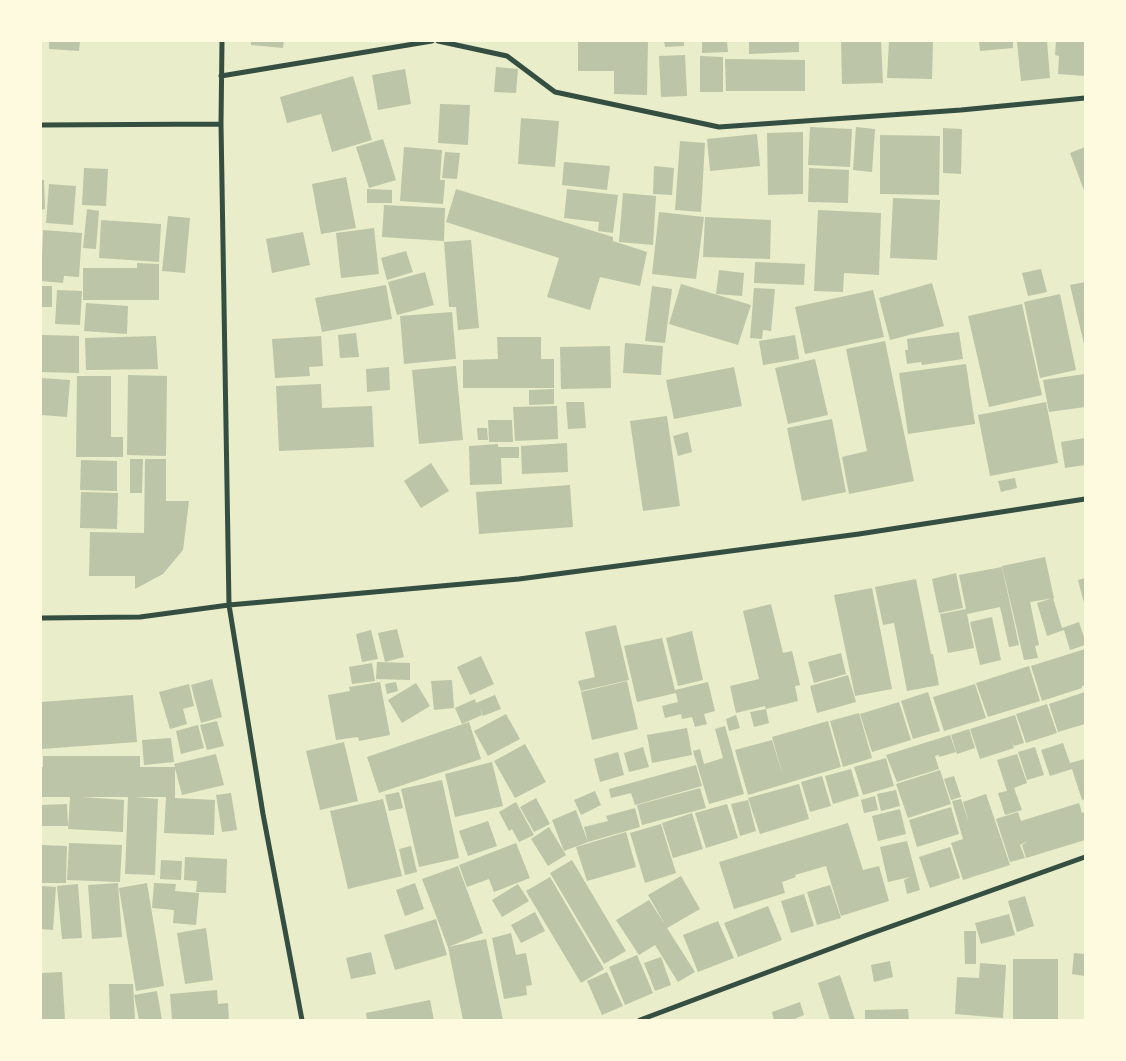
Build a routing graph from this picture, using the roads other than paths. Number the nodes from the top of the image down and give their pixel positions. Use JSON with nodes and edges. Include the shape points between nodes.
{"nodes":[{"id":1,"x":222,"y":41,"type":"edge"},
{"id":2,"x":432,"y":41,"type":"edge"},
{"id":3,"x":438,"y":41,"type":"edge"},
{"id":4,"x":221,"y":76,"type":"junction"},
{"id":5,"x":1085,"y":98,"type":"edge"},
{"id":6,"x":221,"y":124,"type":"junction"},
{"id":7,"x":41,"y":125,"type":"edge"},
{"id":8,"x":1085,"y":499,"type":"edge"},
{"id":9,"x":229,"y":605,"type":"junction"},
{"id":10,"x":41,"y":618,"type":"edge"},
{"id":11,"x":1085,"y":857,"type":"edge"},
{"id":12,"x":302,"y":1020,"type":"edge"},
{"id":13,"x":640,"y":1020,"type":"edge"}],
"edges":[{"from":1,"to":4,"type":"street"},
{"from":2,"to":4,"type":"street"},
{"from":3,"to":5,"type":"street","via":[[507,56],[555,92],[719,127]]},
{"from":4,"to":6,"type":"street"},
{"from":6,"to":7,"type":"street"},
{"from":6,"to":9,"type":"street"},
{"from":8,"to":9,"type":"street","via":[[859,534],[519,579]]},
{"from":9,"to":10,"type":"street","via":[[140,616]]},
{"from":9,"to":12,"type":"street","via":[[263,814]]},
{"from":11,"to":13,"type":"street"}]}
